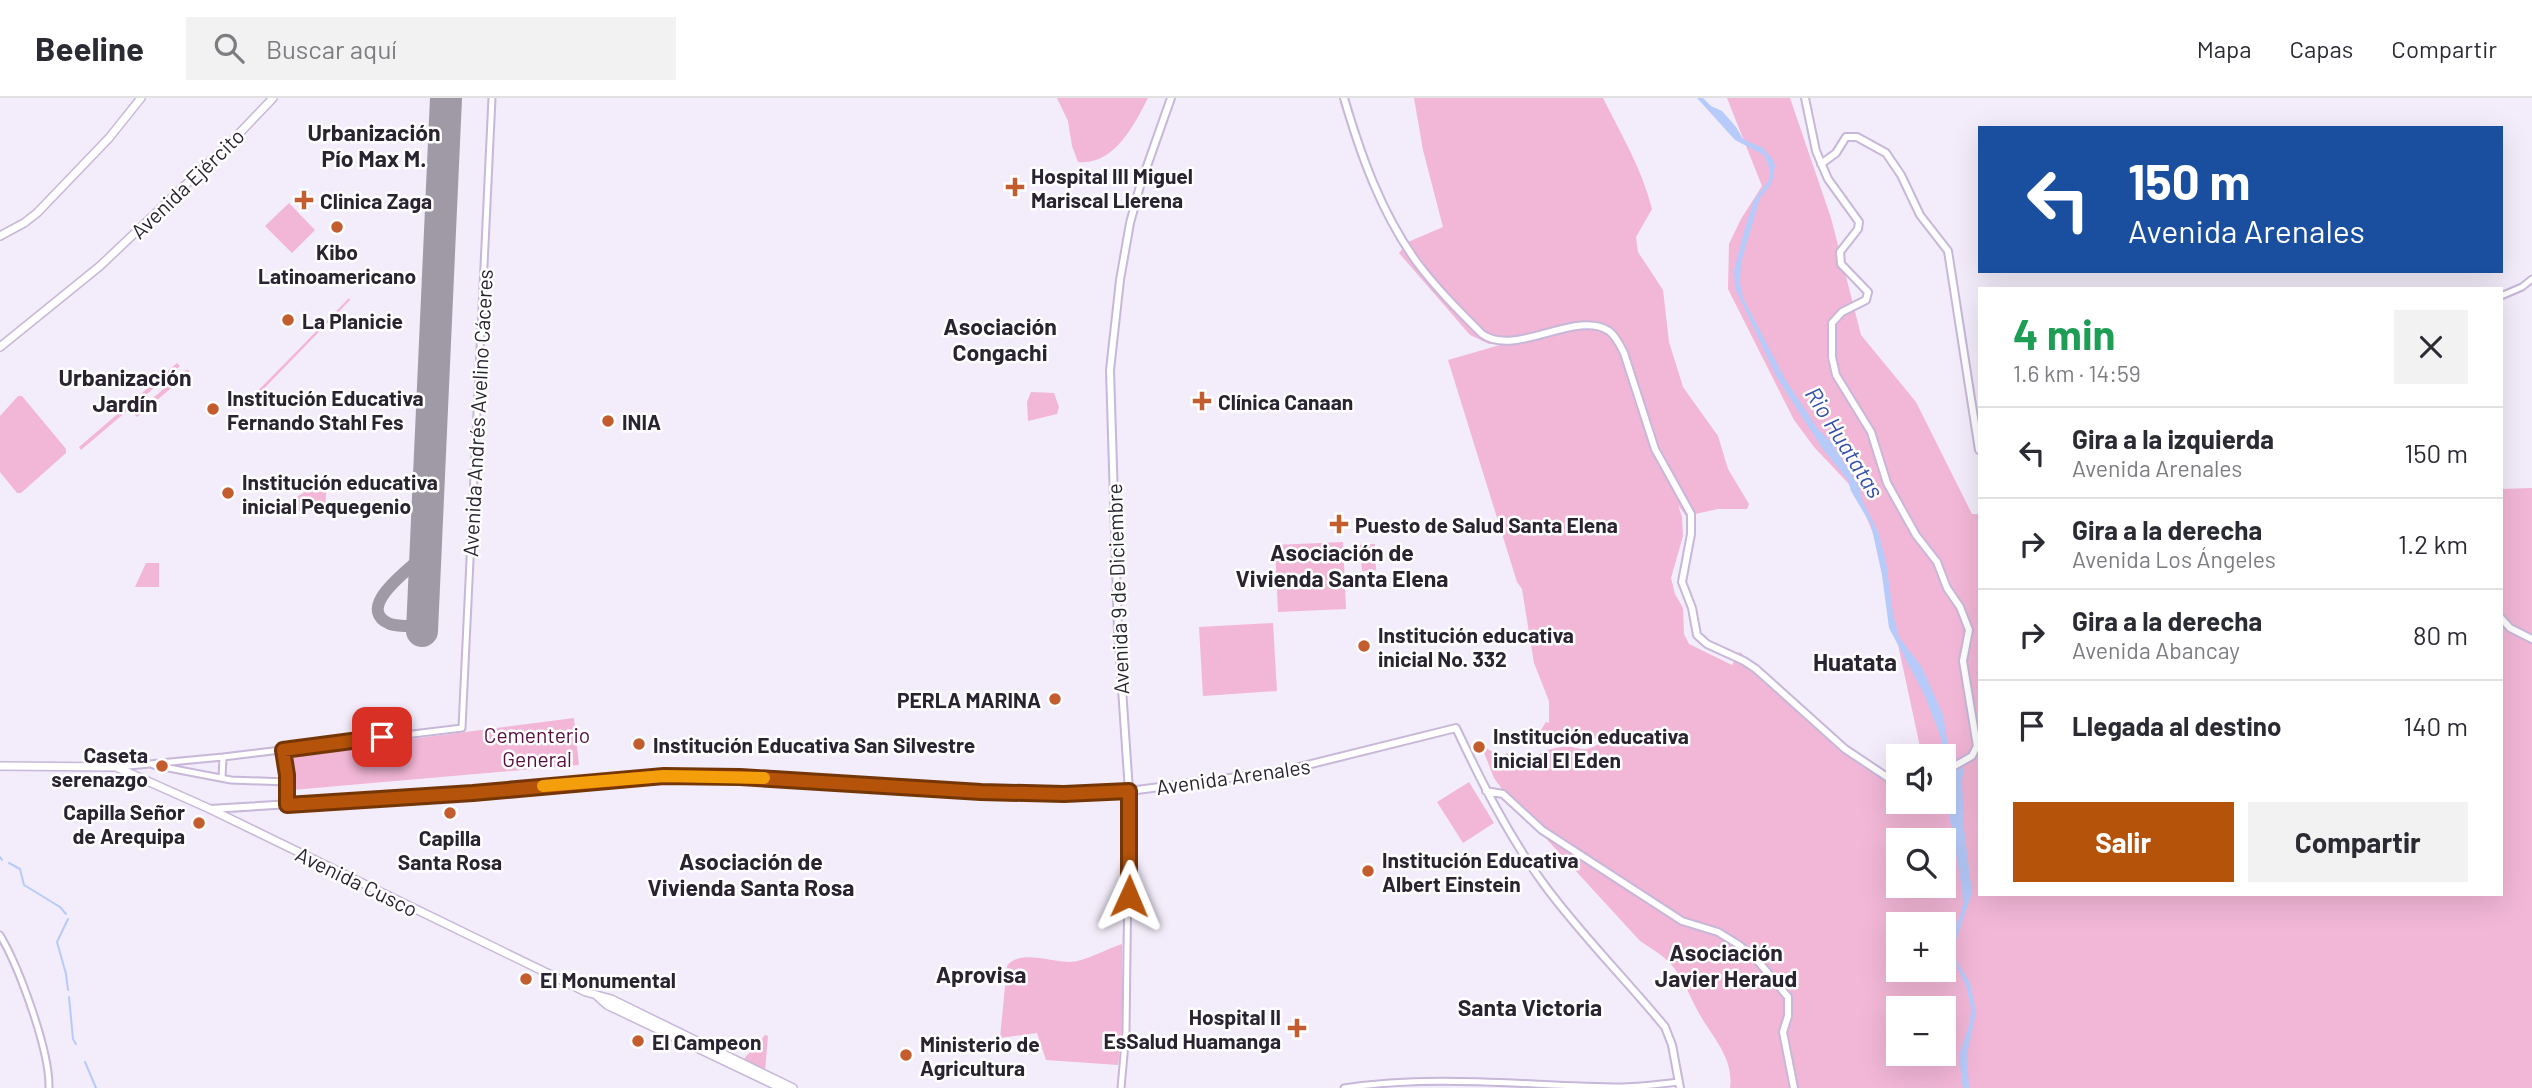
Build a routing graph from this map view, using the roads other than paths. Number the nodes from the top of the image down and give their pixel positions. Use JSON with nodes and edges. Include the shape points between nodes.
{"nodes":[{"id":1,"x":142,"y":98,"type":"edge"},
{"id":2,"x":273,"y":98,"type":"edge"},
{"id":3,"x":492,"y":98,"type":"edge"},
{"id":4,"x":1171,"y":98,"type":"edge"},
{"id":5,"x":1345,"y":98,"type":"edge"},
{"id":6,"x":1805,"y":98,"type":"edge"},
{"id":7,"x":1821,"y":164,"type":"junction"},
{"id":8,"x":0,"y":236,"type":"edge"},
{"id":9,"x":2532,"y":279,"type":"edge"},
{"id":10,"x":2503,"y":295,"type":"edge"},
{"id":11,"x":0,"y":347,"type":"edge"},
{"id":12,"x":1978,"y":444,"type":"edge"},
{"id":13,"x":2503,"y":620,"type":"edge"},
{"id":14,"x":2532,"y":639,"type":"edge"},
{"id":15,"x":283,"y":750,"type":"junction"},
{"id":16,"x":223,"y":757,"type":"junction"},
{"id":17,"x":150,"y":765,"type":"junction"},
{"id":18,"x":0,"y":766,"type":"edge"},
{"id":19,"x":1956,"y":766,"type":"edge"},
{"id":20,"x":116,"y":767,"type":"junction"},
{"id":21,"x":1886,"y":776,"type":"edge"},
{"id":22,"x":222,"y":778,"type":"junction"},
{"id":23,"x":287,"y":782,"type":"junction"},
{"id":24,"x":1129,"y":791,"type":"junction"},
{"id":25,"x":1486,"y":791,"type":"junction"},
{"id":26,"x":287,"y":805,"type":"junction"},
{"id":27,"x":210,"y":809,"type":"junction"},
{"id":28,"x":0,"y":934,"type":"edge"},
{"id":29,"x":597,"y":997,"type":"junction"},
{"id":30,"x":1679,"y":1085,"type":"edge"},
{"id":31,"x":50,"y":1088,"type":"edge"},
{"id":32,"x":781,"y":1088,"type":"edge"},
{"id":33,"x":793,"y":1088,"type":"edge"},
{"id":34,"x":1121,"y":1088,"type":"edge"},
{"id":35,"x":1344,"y":1088,"type":"edge"},
{"id":36,"x":1794,"y":1088,"type":"edge"}],
"edges":[{"from":1,"to":8,"type":"highway","via":[[37,213]]},
{"from":2,"to":11,"type":"highway","name":"Avenida Ejército","via":[[100,266]]},
{"from":3,"to":15,"type":"street","name":"Avenida Andrés Avelino Cáceres","via":[[462,727]]},
{"from":4,"to":24,"type":"main road","name":"Avenida 9 de Diciembre","via":[[1130,223],[1110,370],[1118,630]]},
{"from":5,"to":21,"type":"main road","via":[[1374,186],[1399,235],[1427,275],[1482,334],[1515,341],[1564,328],[1594,327],[1605,328],[1618,341],[1655,449],[1691,514],[1682,582],[1701,640],[1756,669],[1845,749]]},
{"from":6,"to":7,"type":"main road"},
{"from":7,"to":12,"type":"main road","via":[[1836,153],[1846,137],[1857,137],[1886,153],[1920,215],[1948,251]]},
{"from":7,"to":19,"type":"main road","via":[[1859,222],[1840,252],[1841,264],[1868,292],[1866,300],[1842,312],[1832,323],[1834,366],[1871,432],[1887,483],[1937,562],[1969,630],[1963,662],[1977,746],[1972,757]]},
{"from":9,"to":10,"type":"street"},
{"from":13,"to":14,"type":"main road"},
{"from":15,"to":16,"type":"street"},
{"from":15,"to":23,"type":"street"},
{"from":16,"to":17,"type":"street"},
{"from":16,"to":22,"type":"street"},
{"from":17,"to":20,"type":"street"},
{"from":17,"to":22,"type":"street"},
{"from":18,"to":20,"type":"highway"},
{"from":20,"to":27,"type":"highway","name":"Avenida Cusco"},
{"from":22,"to":23,"type":"street"},
{"from":23,"to":26,"type":"street"},
{"from":24,"to":25,"type":"main road","name":"Avenida Arenales","via":[[1283,771],[1456,728]]},
{"from":24,"to":26,"type":"main road","name":"Avenida Arenales","via":[[981,792],[664,776]]},
{"from":24,"to":34,"type":"street","name":"Avenida 9 de Diciembre","via":[[1126,1046]]},
{"from":25,"to":30,"type":"main road","via":[[1542,882],[1665,1027]]},
{"from":25,"to":36,"type":"main road","via":[[1503,794],[1542,831],[1682,921],[1718,932],[1757,960],[1788,997],[1783,1032]]},
{"from":26,"to":27,"type":"main road","name":"Avenida Arenales"},
{"from":27,"to":29,"type":"highway","name":"Avenida Cusco"},
{"from":28,"to":31,"type":"street","via":[[36,1022]]},
{"from":29,"to":32,"type":"highway","name":"Avenida Cusco","via":[[607,1006]]},
{"from":29,"to":33,"type":"highway","name":"Avenida Cusco","via":[[611,999]]},
{"from":30,"to":35,"type":"street","via":[[1383,1083]]}]}
